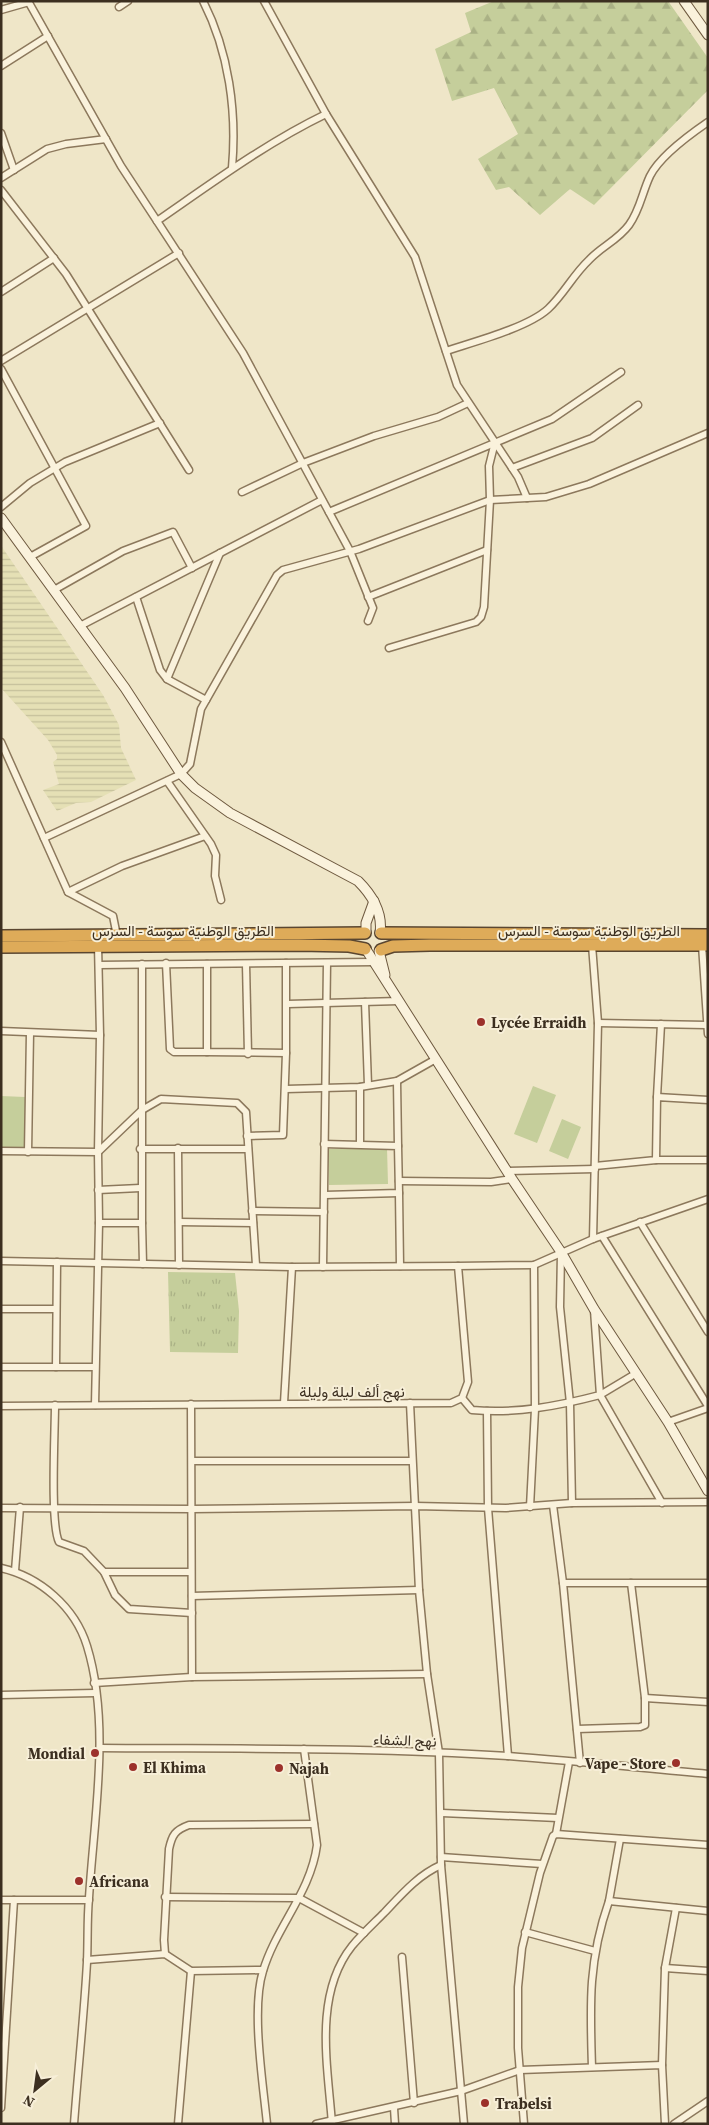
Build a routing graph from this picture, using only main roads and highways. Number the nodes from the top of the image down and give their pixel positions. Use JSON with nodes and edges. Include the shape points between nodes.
{"nodes":[{"id":1,"x":365,"y":933,"type":"junction"},
{"id":2,"x":380,"y":933,"type":"junction"},
{"id":3,"x":1,"y":936,"type":"edge"},
{"id":4,"x":706,"y":942,"type":"edge"},
{"id":5,"x":1,"y":947,"type":"edge"},
{"id":6,"x":366,"y":950,"type":"junction"},
{"id":7,"x":380,"y":950,"type":"junction"}],
"edges":[{"from":1,"to":2,"type":"highway","via":[[373,930]]},
{"from":1,"to":3,"type":"highway","name":"الطريق الوطنية سوسة - السرس"},
{"from":1,"to":6,"type":"highway","via":[[361,940]]},
{"from":2,"to":4,"type":"highway","name":"الطريق الوطنية سوسة - السرس"},
{"from":2,"to":7,"type":"highway","via":[[384,940]]},
{"from":4,"to":7,"type":"highway","name":"الطريق الوطنية سوسة - السرس","via":[[430,945],[393,946]]},
{"from":5,"to":6,"type":"highway","name":"الطريق الوطنية سوسة - السرس","via":[[299,945],[349,946]]},
{"from":6,"to":7,"type":"highway","via":[[372,953]]}]}
